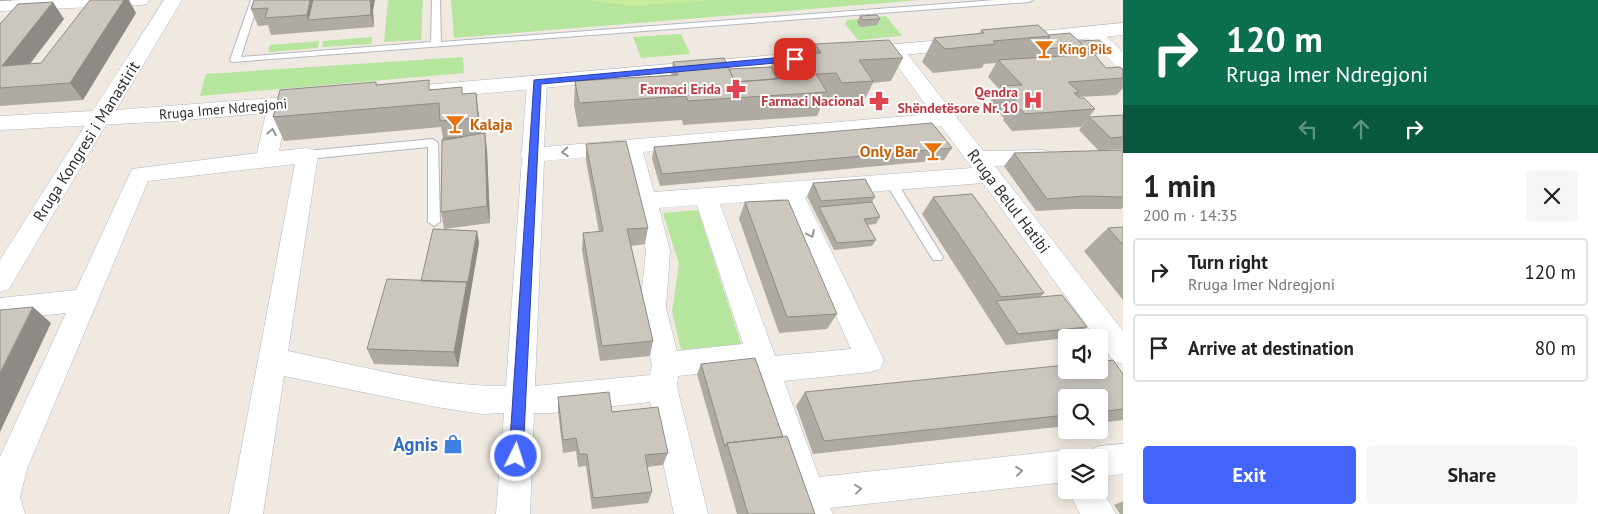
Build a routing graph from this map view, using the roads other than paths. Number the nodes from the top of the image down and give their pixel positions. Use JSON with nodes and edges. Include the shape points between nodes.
{"nodes":[{"id":1,"x":141,"y":0,"type":"edge"},
{"id":2,"x":173,"y":0,"type":"edge"},
{"id":3,"x":255,"y":0,"type":"edge"},
{"id":4,"x":436,"y":0,"type":"edge"},
{"id":5,"x":1029,"y":0,"type":"edge"},
{"id":6,"x":95,"y":1,"type":"edge"},
{"id":7,"x":26,"y":3,"type":"edge"},
{"id":8,"x":0,"y":6,"type":"edge"},
{"id":9,"x":83,"y":17,"type":"edge"},
{"id":10,"x":6,"y":24,"type":"edge"},
{"id":11,"x":1123,"y":29,"type":"edge"},
{"id":12,"x":1091,"y":32,"type":"junction"},
{"id":13,"x":1012,"y":39,"type":"edge"},
{"id":14,"x":983,"y":42,"type":"edge"},
{"id":15,"x":436,"y":45,"type":"junction"},
{"id":16,"x":895,"y":50,"type":"junction"},
{"id":17,"x":1123,"y":62,"type":"edge"},
{"id":18,"x":537,"y":82,"type":"junction"},
{"id":19,"x":405,"y":94,"type":"edge"},
{"id":20,"x":327,"y":100,"type":"edge"},
{"id":21,"x":278,"y":105,"type":"junction"},
{"id":22,"x":100,"y":118,"type":"junction"},
{"id":23,"x":947,"y":119,"type":"junction"},
{"id":24,"x":0,"y":123,"type":"edge"},
{"id":25,"x":631,"y":148,"type":"junction"},
{"id":26,"x":306,"y":155,"type":"junction"},
{"id":27,"x":532,"y":155,"type":"junction"},
{"id":28,"x":1065,"y":156,"type":"edge"},
{"id":29,"x":267,"y":159,"type":"junction"},
{"id":30,"x":983,"y":167,"type":"junction"},
{"id":31,"x":891,"y":182,"type":"junction"},
{"id":32,"x":790,"y":190,"type":"junction"},
{"id":33,"x":706,"y":197,"type":"junction"},
{"id":34,"x":645,"y":201,"type":"junction"},
{"id":35,"x":434,"y":222,"type":"dead end"},
{"id":36,"x":937,"y":257,"type":"dead end"},
{"id":37,"x":0,"y":282,"type":"edge"},
{"id":38,"x":85,"y":300,"type":"junction"},
{"id":39,"x":0,"y":309,"type":"edge"},
{"id":40,"x":1123,"y":352,"type":"edge"},
{"id":41,"x":273,"y":362,"type":"junction"},
{"id":42,"x":764,"y":363,"type":"junction"},
{"id":43,"x":664,"y":376,"type":"junction"},
{"id":44,"x":520,"y":399,"type":"junction"},
{"id":45,"x":1123,"y":459,"type":"edge"},
{"id":46,"x":1108,"y":461,"type":"edge"},
{"id":47,"x":1058,"y":467,"type":"edge"},
{"id":48,"x":1090,"y":499,"type":"edge"},
{"id":49,"x":813,"y":504,"type":"edge"},
{"id":50,"x":8,"y":514,"type":"edge"},
{"id":51,"x":246,"y":514,"type":"edge"},
{"id":52,"x":513,"y":514,"type":"edge"},
{"id":53,"x":691,"y":514,"type":"edge"},
{"id":54,"x":1099,"y":514,"type":"edge"}],
"edges":[{"from":1,"to":6,"type":"street"},
{"from":2,"to":22,"type":"street","name":"Rruga Kongresi i Manastirit"},
{"from":3,"to":15,"type":"lane","via":[[234,60]]},
{"from":4,"to":15,"type":"lane"},
{"from":5,"to":15,"type":"lane"},
{"from":6,"to":7,"type":"street"},
{"from":6,"to":9,"type":"street"},
{"from":7,"to":8,"type":"street"},
{"from":7,"to":10,"type":"street"},
{"from":11,"to":12,"type":"street"},
{"from":12,"to":13,"type":"street"},
{"from":12,"to":17,"type":"street"},
{"from":14,"to":16,"type":"street"},
{"from":16,"to":18,"type":"street"},
{"from":16,"to":23,"type":"street","name":"Rruga Belul Hatibi"},
{"from":18,"to":19,"type":"street"},
{"from":18,"to":27,"type":"street"},
{"from":20,"to":21,"type":"street","name":"Rruga Imer Ndregjoni"},
{"from":21,"to":22,"type":"street","name":"Rruga Imer Ndregjoni"},
{"from":29,"to":21,"type":"street","one_way":true},
{"from":22,"to":24,"type":"street","name":"Rruga Imer Ndregjoni"},
{"from":22,"to":37,"type":"street","name":"Rruga Kongresi i Manastirit"},
{"from":23,"to":25,"type":"street"},
{"from":23,"to":30,"type":"street","name":"Rruga Belul Hatibi"},
{"from":25,"to":27,"type":"street","one_way":true},
{"from":25,"to":34,"type":"street"},
{"from":26,"to":29,"type":"street"},
{"from":26,"to":35,"type":"lane","via":[[433,142]]},
{"from":26,"to":41,"type":"street"},
{"from":27,"to":44,"type":"street"},
{"from":28,"to":30,"type":"street"},
{"from":29,"to":38,"type":"street","via":[[140,174]]},
{"from":30,"to":31,"type":"street"},
{"from":30,"to":40,"type":"street","name":"Rruga Belul Hatibi"},
{"from":31,"to":32,"type":"street"},
{"from":31,"to":36,"type":"lane"},
{"from":32,"to":33,"type":"street"},
{"from":32,"to":42,"type":"street","one_way":true,"via":[[870,360]]},
{"from":33,"to":34,"type":"street"},
{"from":33,"to":42,"type":"street"},
{"from":34,"to":43,"type":"street","via":[[658,251],[654,308]]},
{"from":38,"to":39,"type":"street"},
{"from":38,"to":50,"type":"street","via":[[11,469],[4,497]]},
{"from":41,"to":44,"type":"street","via":[[436,394],[482,400]]},
{"from":41,"to":51,"type":"street"},
{"from":42,"to":43,"type":"street"},
{"from":42,"to":49,"type":"street"},
{"from":43,"to":44,"type":"street","via":[[552,399]]},
{"from":43,"to":53,"type":"street"},
{"from":44,"to":52,"type":"street"},
{"from":45,"to":46,"type":"street"},
{"from":49,"to":47,"type":"street","one_way":true},
{"from":48,"to":54,"type":"street"}]}
